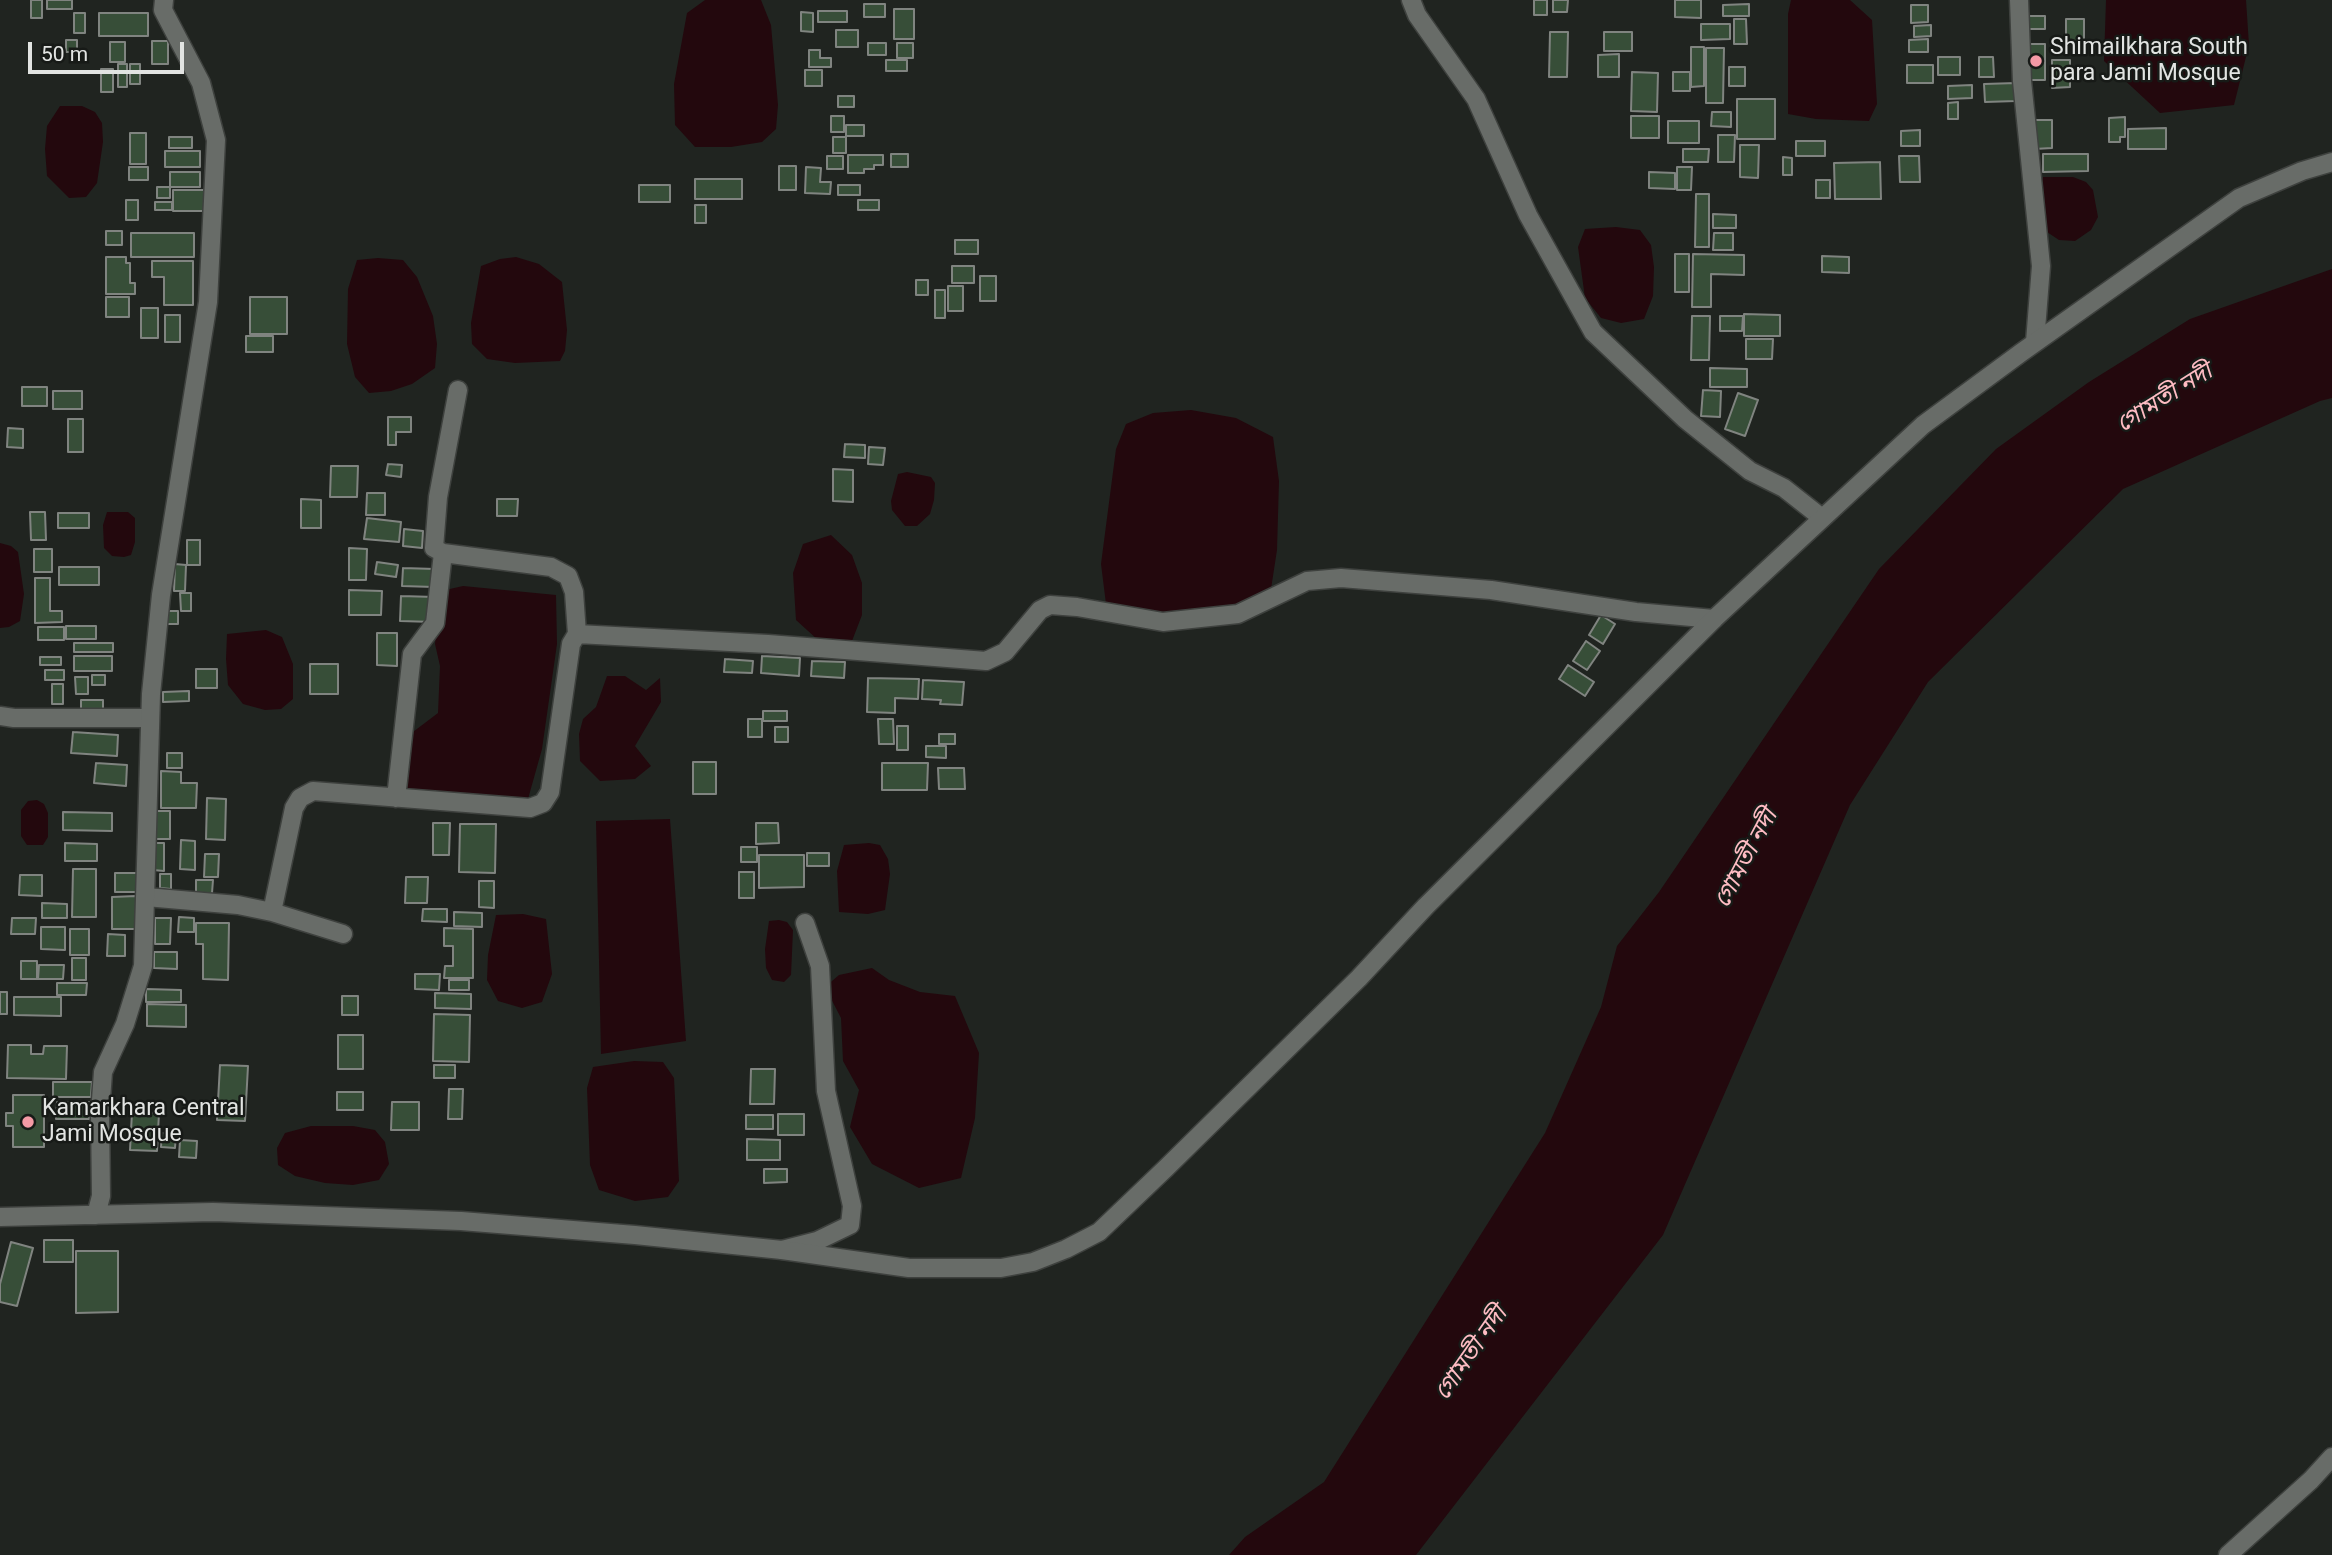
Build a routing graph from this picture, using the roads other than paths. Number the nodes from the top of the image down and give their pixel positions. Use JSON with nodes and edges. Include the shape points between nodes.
{"nodes":[{"id":1,"x":164,"y":0,"type":"edge"},
{"id":2,"x":1411,"y":0,"type":"edge"},
{"id":3,"x":2019,"y":0,"type":"edge"},
{"id":4,"x":2332,"y":162,"type":"edge"},
{"id":5,"x":2035,"y":342,"type":"junction"},
{"id":6,"x":458,"y":390,"type":"dead end"},
{"id":7,"x":1822,"y":518,"type":"junction"},
{"id":8,"x":443,"y":553,"type":"junction"},
{"id":9,"x":1714,"y":619,"type":"junction"},
{"id":10,"x":577,"y":634,"type":"junction"},
{"id":11,"x":0,"y":716,"type":"edge"},
{"id":12,"x":150,"y":718,"type":"junction"},
{"id":13,"x":396,"y":798,"type":"junction"},
{"id":14,"x":146,"y":897,"type":"junction"},
{"id":15,"x":272,"y":912,"type":"junction"},
{"id":16,"x":805,"y":923,"type":"dead end"},
{"id":17,"x":343,"y":934,"type":"dead end"},
{"id":18,"x":96,"y":1215,"type":"junction"},
{"id":19,"x":0,"y":1217,"type":"edge"},
{"id":20,"x":782,"y":1250,"type":"junction"},
{"id":21,"x":2332,"y":1457,"type":"edge"},
{"id":22,"x":2228,"y":1555,"type":"edge"}],
"edges":[{"from":1,"to":12,"type":"street","via":[[163,10],[201,83],[216,140],[208,302],[161,595]]},
{"from":2,"to":7,"type":"street","via":[[1476,99],[1528,215],[1593,332],[1685,419],[1750,471],[1784,488]]},
{"from":3,"to":5,"type":"street","via":[[2040,266]]},
{"from":4,"to":5,"type":"street","via":[[2239,198]]},
{"from":5,"to":7,"type":"street","via":[[1923,425]]},
{"from":6,"to":8,"type":"street","via":[[438,497],[434,548]]},
{"from":7,"to":9,"type":"street"},
{"from":8,"to":10,"type":"street","via":[[551,567],[568,576]]},
{"from":8,"to":13,"type":"street","via":[[435,623],[412,654]]},
{"from":9,"to":10,"type":"street","via":[[1491,590],[1341,578],[1307,581],[1238,614],[1163,622],[1050,605],[1040,610],[1005,652],[986,661]]},
{"from":9,"to":20,"type":"street","via":[[1350,987],[1098,1232],[1033,1262],[1001,1268],[909,1268]]},
{"from":10,"to":13,"type":"street","via":[[550,792],[543,803],[530,808]]},
{"from":11,"to":12,"type":"street"},
{"from":12,"to":14,"type":"street"},
{"from":13,"to":15,"type":"street","via":[[313,791],[300,798]]},
{"from":14,"to":15,"type":"street"},
{"from":14,"to":18,"type":"street","via":[[143,967],[103,1072],[101,1196]]},
{"from":15,"to":17,"type":"street"},
{"from":16,"to":20,"type":"street","via":[[820,966],[826,1091],[852,1206],[850,1226]]},
{"from":18,"to":19,"type":"street"},
{"from":18,"to":20,"type":"street","via":[[213,1212],[461,1221]]},
{"from":21,"to":22,"type":"street"}]}
